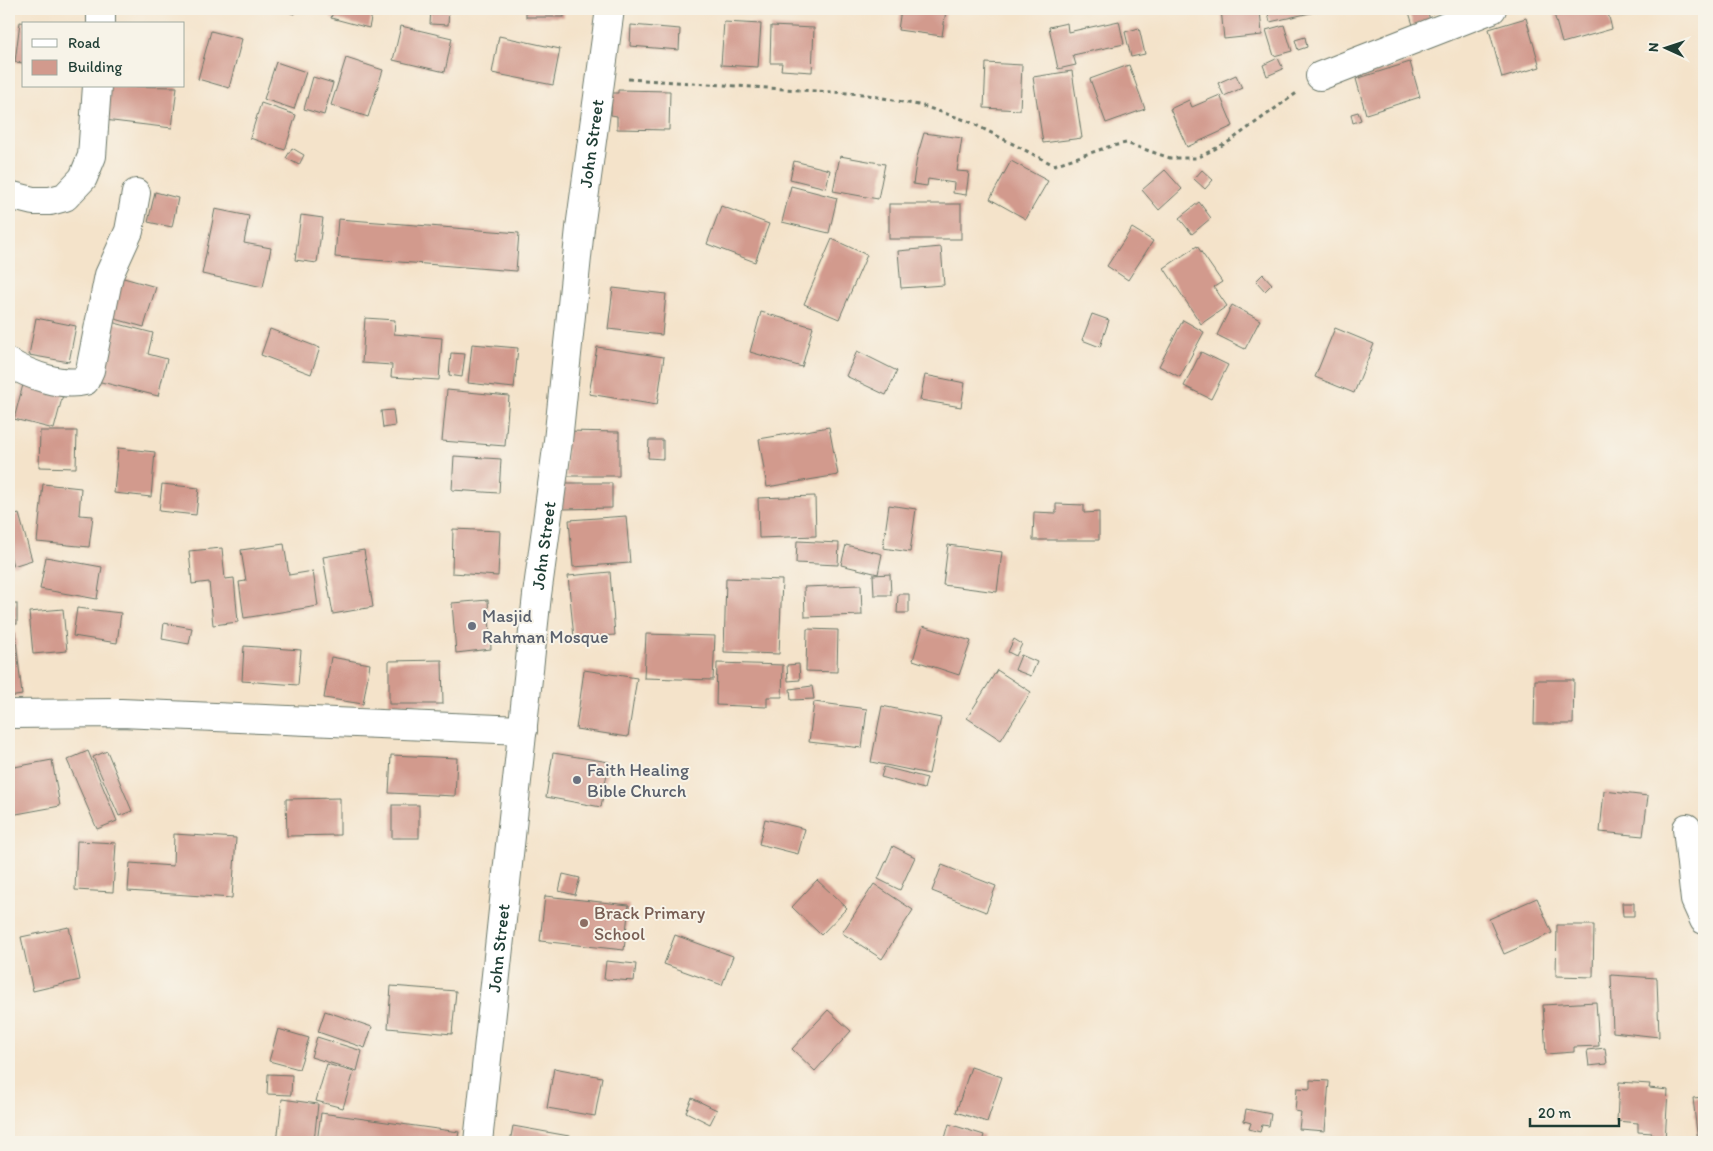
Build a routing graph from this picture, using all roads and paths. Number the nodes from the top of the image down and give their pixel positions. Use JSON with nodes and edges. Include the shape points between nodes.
{"nodes":[{"id":1,"x":102,"y":9,"type":"edge"},
{"id":2,"x":610,"y":9,"type":"edge"},
{"id":3,"x":1492,"y":9,"type":"edge"},
{"id":4,"x":100,"y":22,"type":"edge"},
{"id":5,"x":1320,"y":76,"type":"joint"},
{"id":6,"x":600,"y":77,"type":"junction"},
{"id":7,"x":97,"y":88,"type":"edge"},
{"id":8,"x":136,"y":192,"type":"dead end"},
{"id":9,"x":9,"y":195,"type":"edge"},
{"id":10,"x":9,"y":363,"type":"edge"},
{"id":11,"x":9,"y":714,"type":"edge"},
{"id":12,"x":523,"y":730,"type":"junction"},
{"id":13,"x":1687,"y":828,"type":"dead end"},
{"id":14,"x":1704,"y":920,"type":"edge"},
{"id":15,"x":478,"y":1142,"type":"edge"}],
"edges":[{"from":1,"to":4,"type":"street"},
{"from":2,"to":6,"type":"street","name":"John Street"},
{"from":3,"to":5,"type":"street"},
{"from":5,"to":6,"type":"path","via":[[1230,141],[1197,158],[1170,158],[1126,143],[1054,165],[968,121],[923,106],[863,94]]},
{"from":6,"to":12,"type":"street","name":"John Street"},
{"from":7,"to":9,"type":"street","via":[[92,156],[83,178],[65,197],[50,201]]},
{"from":8,"to":10,"type":"street","via":[[128,231],[109,275],[85,381],[54,381]]},
{"from":11,"to":12,"type":"street","via":[[121,713]]},
{"from":12,"to":15,"type":"street","name":"John Street"},
{"from":13,"to":14,"type":"street","via":[[1695,900]]}]}
